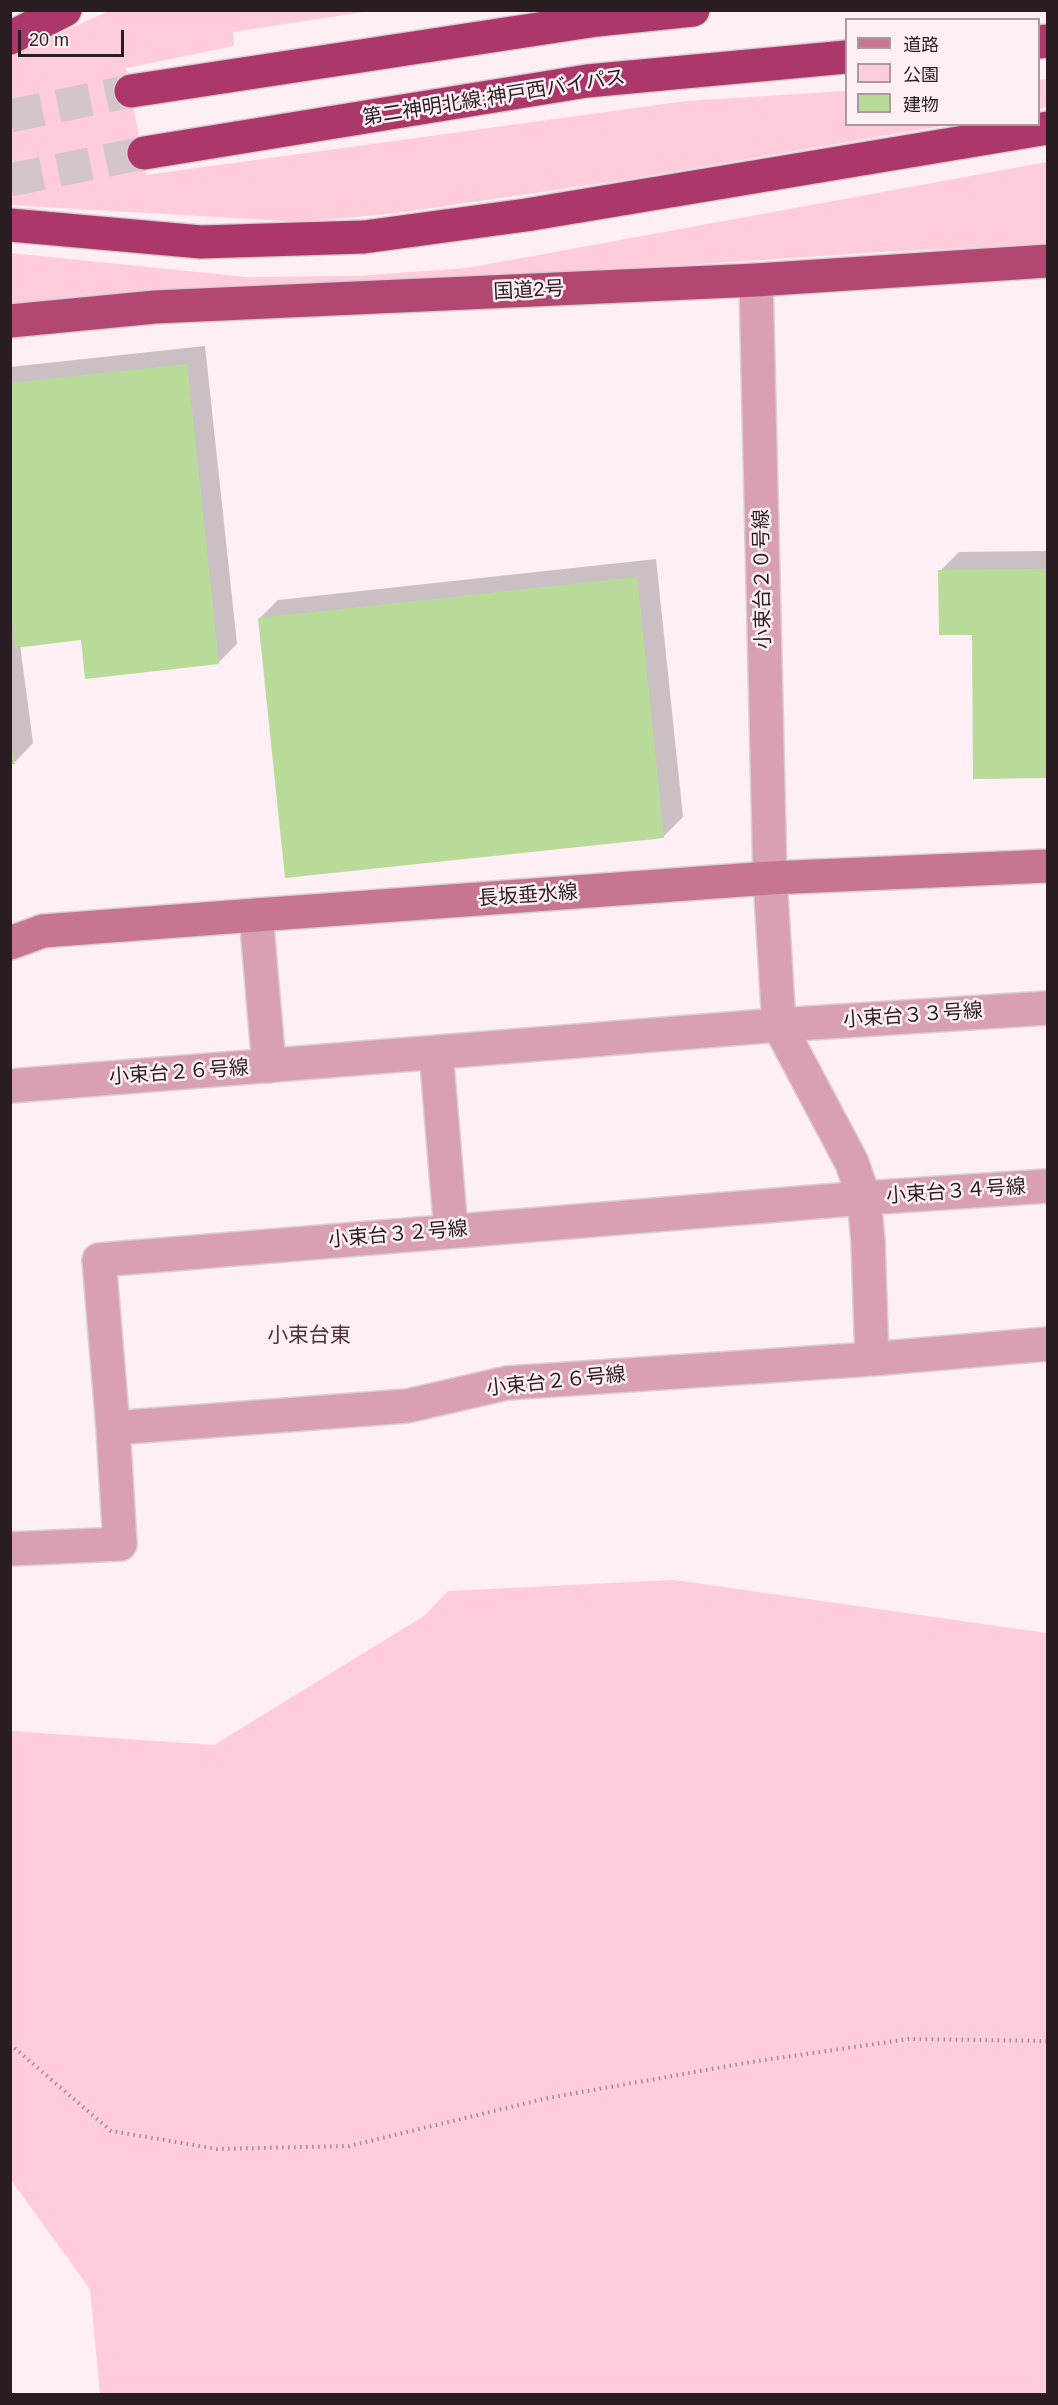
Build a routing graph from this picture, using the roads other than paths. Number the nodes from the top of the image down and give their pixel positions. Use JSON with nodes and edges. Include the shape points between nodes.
{"nodes":[{"id":1,"x":65,"y":10,"type":"edge"},
{"id":2,"x":693,"y":10,"type":"edge"},
{"id":3,"x":10,"y":38,"type":"edge"},
{"id":4,"x":845,"y":57,"type":"edge"},
{"id":5,"x":131,"y":91,"type":"tunnel mouth"},
{"id":6,"x":1047,"y":128,"type":"edge"},
{"id":7,"x":144,"y":153,"type":"tunnel mouth"},
{"id":8,"x":10,"y":225,"type":"edge"},
{"id":9,"x":1047,"y":261,"type":"edge"},
{"id":10,"x":756,"y":280,"type":"junction"},
{"id":11,"x":10,"y":321,"type":"edge"},
{"id":12,"x":1047,"y":866,"type":"edge"},
{"id":13,"x":770,"y":878,"type":"junction"},
{"id":14,"x":256,"y":915,"type":"junction"},
{"id":15,"x":10,"y":943,"type":"edge"},
{"id":16,"x":1047,"y":1008,"type":"edge"},
{"id":17,"x":779,"y":1025,"type":"junction"},
{"id":18,"x":436,"y":1052,"type":"junction"},
{"id":19,"x":269,"y":1066,"type":"junction"},
{"id":20,"x":10,"y":1086,"type":"edge"},
{"id":21,"x":1047,"y":1186,"type":"edge"},
{"id":22,"x":864,"y":1198,"type":"junction"},
{"id":23,"x":451,"y":1231,"type":"junction"},
{"id":24,"x":1047,"y":1344,"type":"edge"},
{"id":25,"x":872,"y":1359,"type":"junction"},
{"id":26,"x":113,"y":1428,"type":"junction"},
{"id":27,"x":10,"y":1549,"type":"edge"}],
"edges":[{"from":1,"to":3,"type":"highway"},
{"from":2,"to":5,"type":"highway","via":[[597,20]]},
{"from":4,"to":7,"type":"highway","name":"第二神明北線;神戸西バイパス","via":[[587,81]]},
{"from":6,"to":8,"type":"highway","via":[[364,237],[201,242]]},
{"from":9,"to":10,"type":"highway","name":"国道2号"},
{"from":10,"to":11,"type":"highway","name":"国道2号","via":[[155,308]]},
{"from":10,"to":13,"type":"street","name":"小束台２０号線"},
{"from":12,"to":13,"type":"main road","name":"長坂垂水線"},
{"from":13,"to":14,"type":"main road","name":"長坂垂水線"},
{"from":13,"to":17,"type":"street"},
{"from":14,"to":15,"type":"main road","name":"長坂垂水線","via":[[43,931]]},
{"from":14,"to":19,"type":"street"},
{"from":16,"to":17,"type":"street","name":"小束台３３号線"},
{"from":17,"to":18,"type":"street","name":"小束台２６号線"},
{"from":17,"to":22,"type":"street","via":[[852,1163]]},
{"from":18,"to":19,"type":"street","name":"小束台２６号線"},
{"from":18,"to":23,"type":"street"},
{"from":19,"to":20,"type":"street","name":"小束台２６号線"},
{"from":21,"to":22,"type":"street","name":"小束台３４号線"},
{"from":22,"to":23,"type":"street","name":"小束台３２号線"},
{"from":22,"to":25,"type":"street"},
{"from":23,"to":26,"type":"street","name":"小束台３２号線","via":[[99,1260]]},
{"from":24,"to":25,"type":"street"},
{"from":25,"to":26,"type":"street","name":"小束台２６号線","via":[[507,1383],[407,1406]]},
{"from":26,"to":27,"type":"street","via":[[120,1545]]}]}
